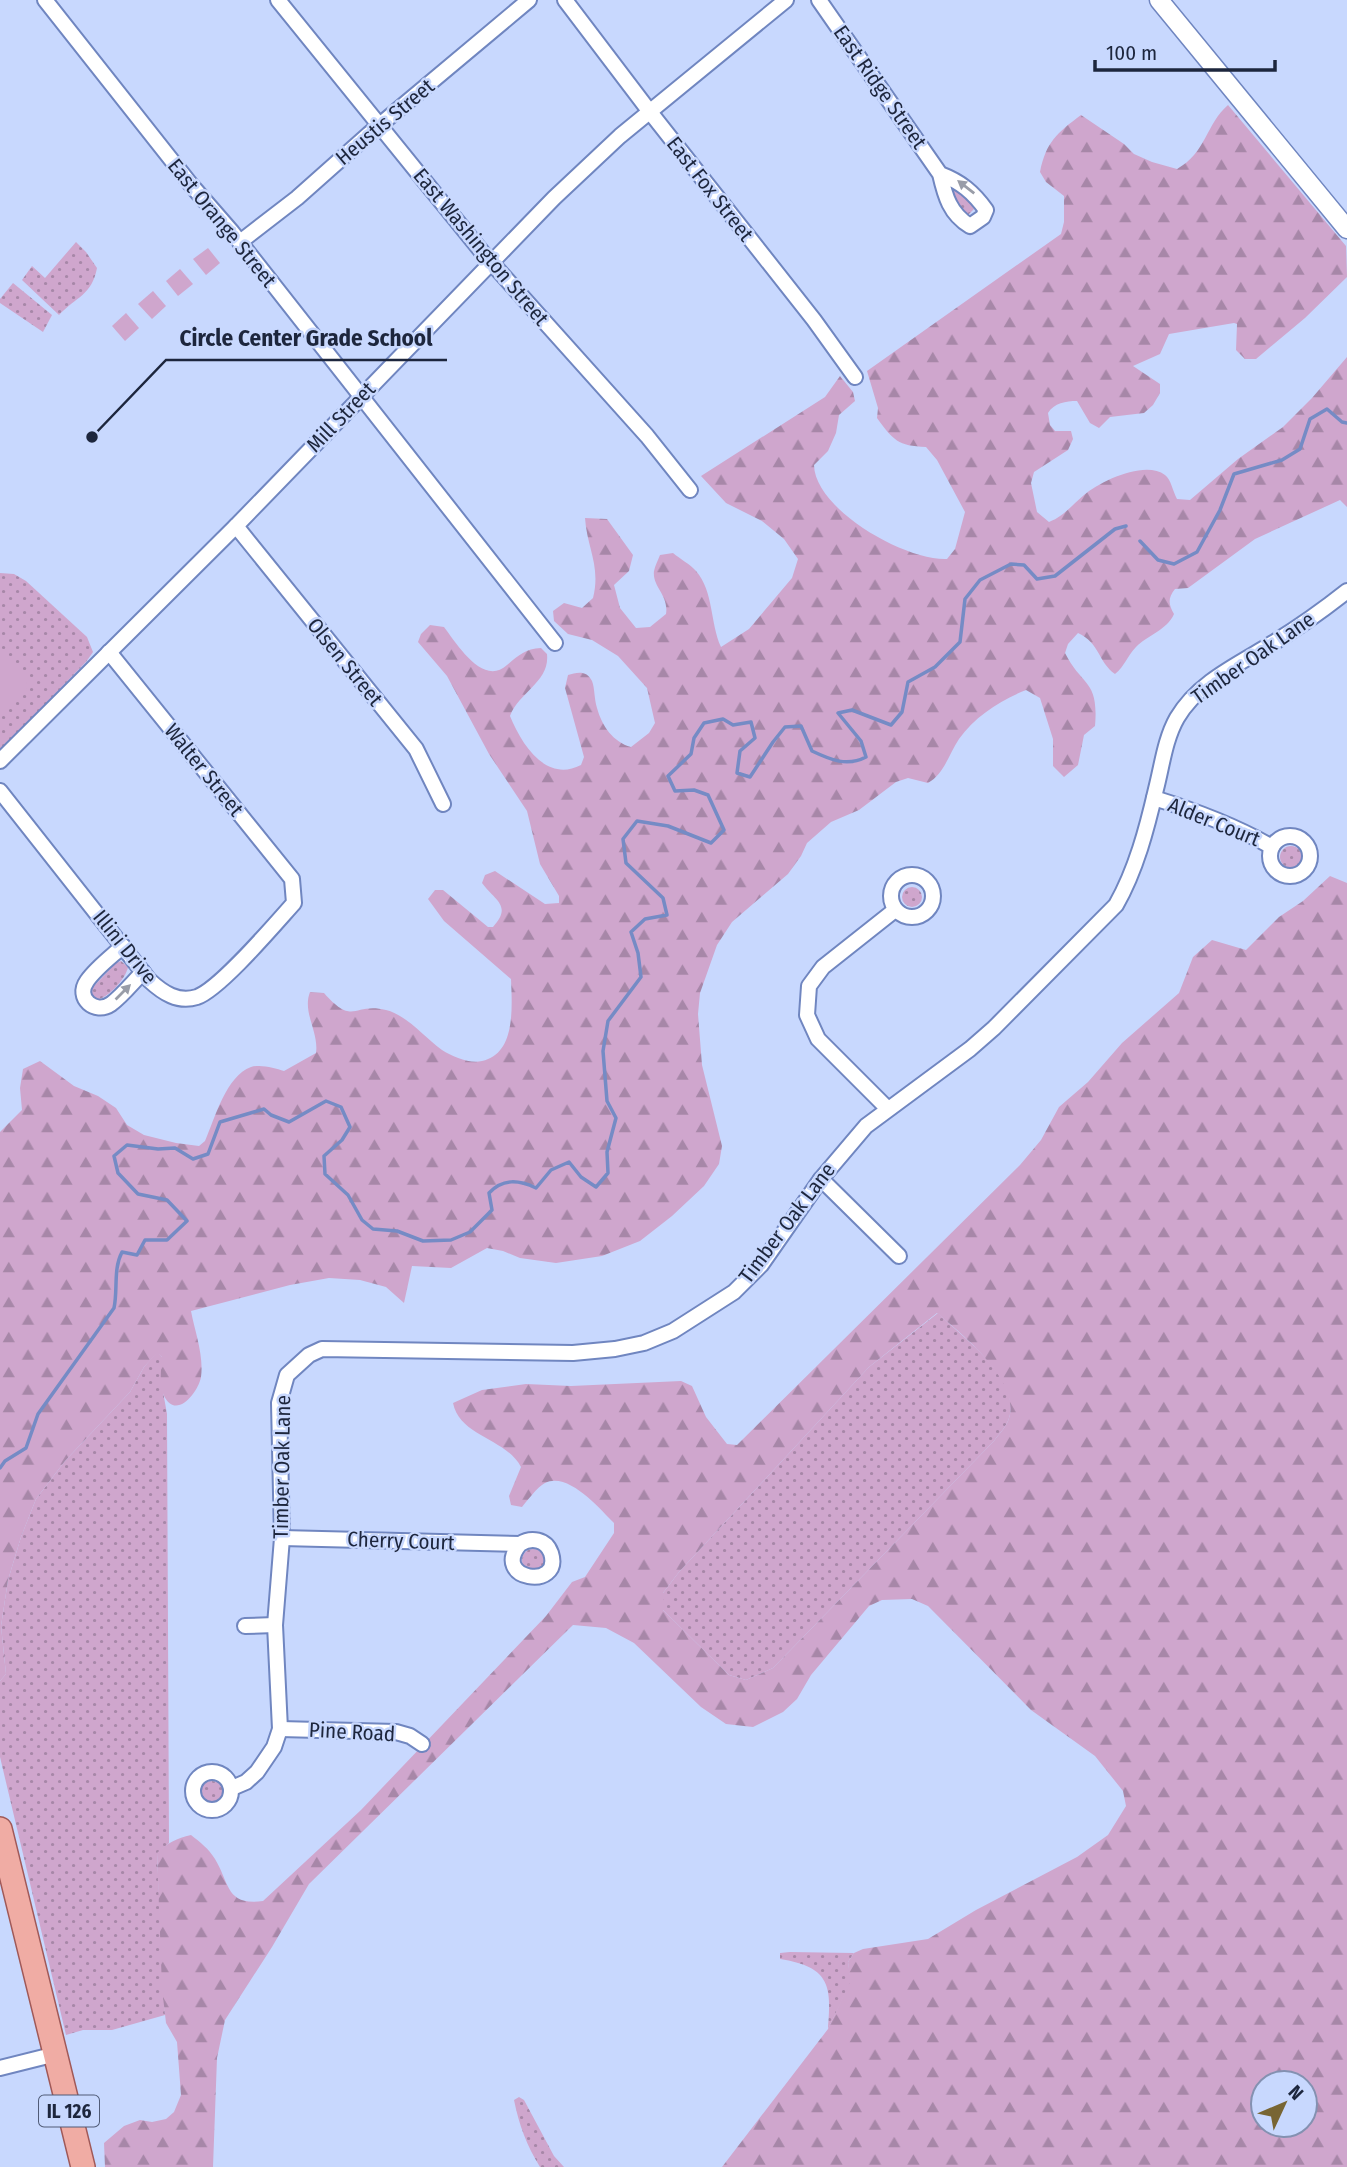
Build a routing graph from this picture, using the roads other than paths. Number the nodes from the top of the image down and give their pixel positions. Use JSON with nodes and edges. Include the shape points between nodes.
{"nodes":[{"id":1,"x":45,"y":0,"type":"edge"},
{"id":2,"x":278,"y":0,"type":"edge"},
{"id":3,"x":529,"y":0,"type":"edge"},
{"id":4,"x":565,"y":0,"type":"edge"},
{"id":5,"x":786,"y":0,"type":"edge"},
{"id":6,"x":819,"y":0,"type":"edge"},
{"id":7,"x":1160,"y":0,"type":"edge"},
{"id":8,"x":650,"y":112,"type":"junction"},
{"id":9,"x":380,"y":125,"type":"junction"},
{"id":10,"x":940,"y":174,"type":"dead end"},
{"id":11,"x":1347,"y":229,"type":"edge"},
{"id":12,"x":240,"y":242,"type":"junction"},
{"id":13,"x":491,"y":261,"type":"junction"},
{"id":14,"x":855,"y":377,"type":"dead end"},
{"id":15,"x":360,"y":398,"type":"junction"},
{"id":16,"x":690,"y":490,"type":"dead end"},
{"id":17,"x":236,"y":526,"type":"junction"},
{"id":18,"x":1347,"y":591,"type":"edge"},
{"id":19,"x":555,"y":643,"type":"dead end"},
{"id":20,"x":109,"y":652,"type":"junction"},
{"id":21,"x":0,"y":761,"type":"edge"},
{"id":22,"x":0,"y":791,"type":"edge"},
{"id":23,"x":1154,"y":798,"type":"junction"},
{"id":24,"x":443,"y":804,"type":"dead end"},
{"id":25,"x":1272,"y":847,"type":"dead end"},
{"id":26,"x":294,"y":891,"type":"joint"},
{"id":27,"x":895,"y":909,"type":"dead end"},
{"id":28,"x":123,"y":946,"type":"junction"},
{"id":29,"x":143,"y":972,"type":"junction"},
{"id":30,"x":888,"y":1109,"type":"junction"},
{"id":31,"x":821,"y":1179,"type":"junction"},
{"id":32,"x":899,"y":1256,"type":"dead end"},
{"id":33,"x":282,"y":1538,"type":"junction"},
{"id":34,"x":520,"y":1544,"type":"dead end"},
{"id":35,"x":275,"y":1625,"type":"junction"},
{"id":36,"x":246,"y":1626,"type":"dead end"},
{"id":37,"x":280,"y":1729,"type":"junction"},
{"id":38,"x":422,"y":1744,"type":"dead end"},
{"id":39,"x":232,"y":1788,"type":"dead end"},
{"id":40,"x":0,"y":1829,"type":"edge"},
{"id":41,"x":55,"y":2054,"type":"junction"},
{"id":42,"x":0,"y":2067,"type":"edge"},
{"id":43,"x":83,"y":2167,"type":"edge"}],
"edges":[{"from":1,"to":12,"type":"street","name":"East Orange Street"},
{"from":2,"to":9,"type":"street","name":"East Washington Street"},
{"from":3,"to":9,"type":"street","name":"Heustis Street"},
{"from":4,"to":8,"type":"street","name":"East Fox Street"},
{"from":5,"to":8,"type":"street","name":"Mill Street"},
{"from":6,"to":10,"type":"street","name":"East Ridge Street"},
{"from":7,"to":11,"type":"street"},
{"from":8,"to":13,"type":"street","name":"Mill Street","via":[[590,163]]},
{"from":8,"to":14,"type":"street","name":"East Fox Street"},
{"from":9,"to":12,"type":"street","name":"Heustis Street"},
{"from":9,"to":13,"type":"street","name":"East Washington Street"},
{"from":12,"to":15,"type":"street","name":"East Orange Street"},
{"from":13,"to":15,"type":"street","name":"Mill Street"},
{"from":13,"to":16,"type":"street","name":"East Washington Street"},
{"from":15,"to":17,"type":"street","name":"Mill Street"},
{"from":15,"to":19,"type":"street","name":"East Orange Street"},
{"from":17,"to":20,"type":"street","name":"Mill Street"},
{"from":17,"to":24,"type":"street","name":"Olsen Street","via":[[416,749]]},
{"from":18,"to":23,"type":"street","name":"Timber Oak Lane","via":[[1189,700],[1169,734]]},
{"from":20,"to":21,"type":"street","name":"Mill Street"},
{"from":20,"to":26,"type":"street","name":"Walter Street","via":[[287,873]]},
{"from":22,"to":28,"type":"street","name":"Illini Drive"},
{"from":23,"to":25,"type":"street","name":"Alder Court","via":[[1207,814]]},
{"from":23,"to":30,"type":"street","name":"Timber Oak Lane","via":[[1127,886],[1116,905],[994,1028]]},
{"from":26,"to":29,"type":"street","name":"Illini Drive","via":[[294,903],[200,996],[170,996]]},
{"from":27,"to":30,"type":"street","via":[[823,967],[809,986],[807,1015],[818,1040]]},
{"from":28,"to":29,"type":"street","name":"Illini Drive"},
{"from":28,"to":29,"type":"street","one_way":true,"via":[[87,980],[83,998],[99,1008],[109,1005]]},
{"from":30,"to":31,"type":"street","name":"Timber Oak Lane","via":[[866,1126]]},
{"from":31,"to":32,"type":"street"},
{"from":31,"to":33,"type":"street","name":"Timber Oak Lane","via":[[761,1265],[734,1292],[673,1331],[644,1343],[573,1353],[322,1349],[309,1354],[287,1374],[279,1403]]},
{"from":33,"to":34,"type":"street","name":"Cherry Court"},
{"from":33,"to":35,"type":"street","name":"Timber Oak Lane"},
{"from":35,"to":36,"type":"street"},
{"from":35,"to":37,"type":"street","name":"Timber Oak Lane"},
{"from":37,"to":38,"type":"street","name":"Pine Road","via":[[396,1732]]},
{"from":37,"to":39,"type":"street","via":[[257,1772]]},
{"from":40,"to":41,"type":"main road"},
{"from":41,"to":42,"type":"street"},
{"from":41,"to":43,"type":"main road","number":"IL 126"}]}
